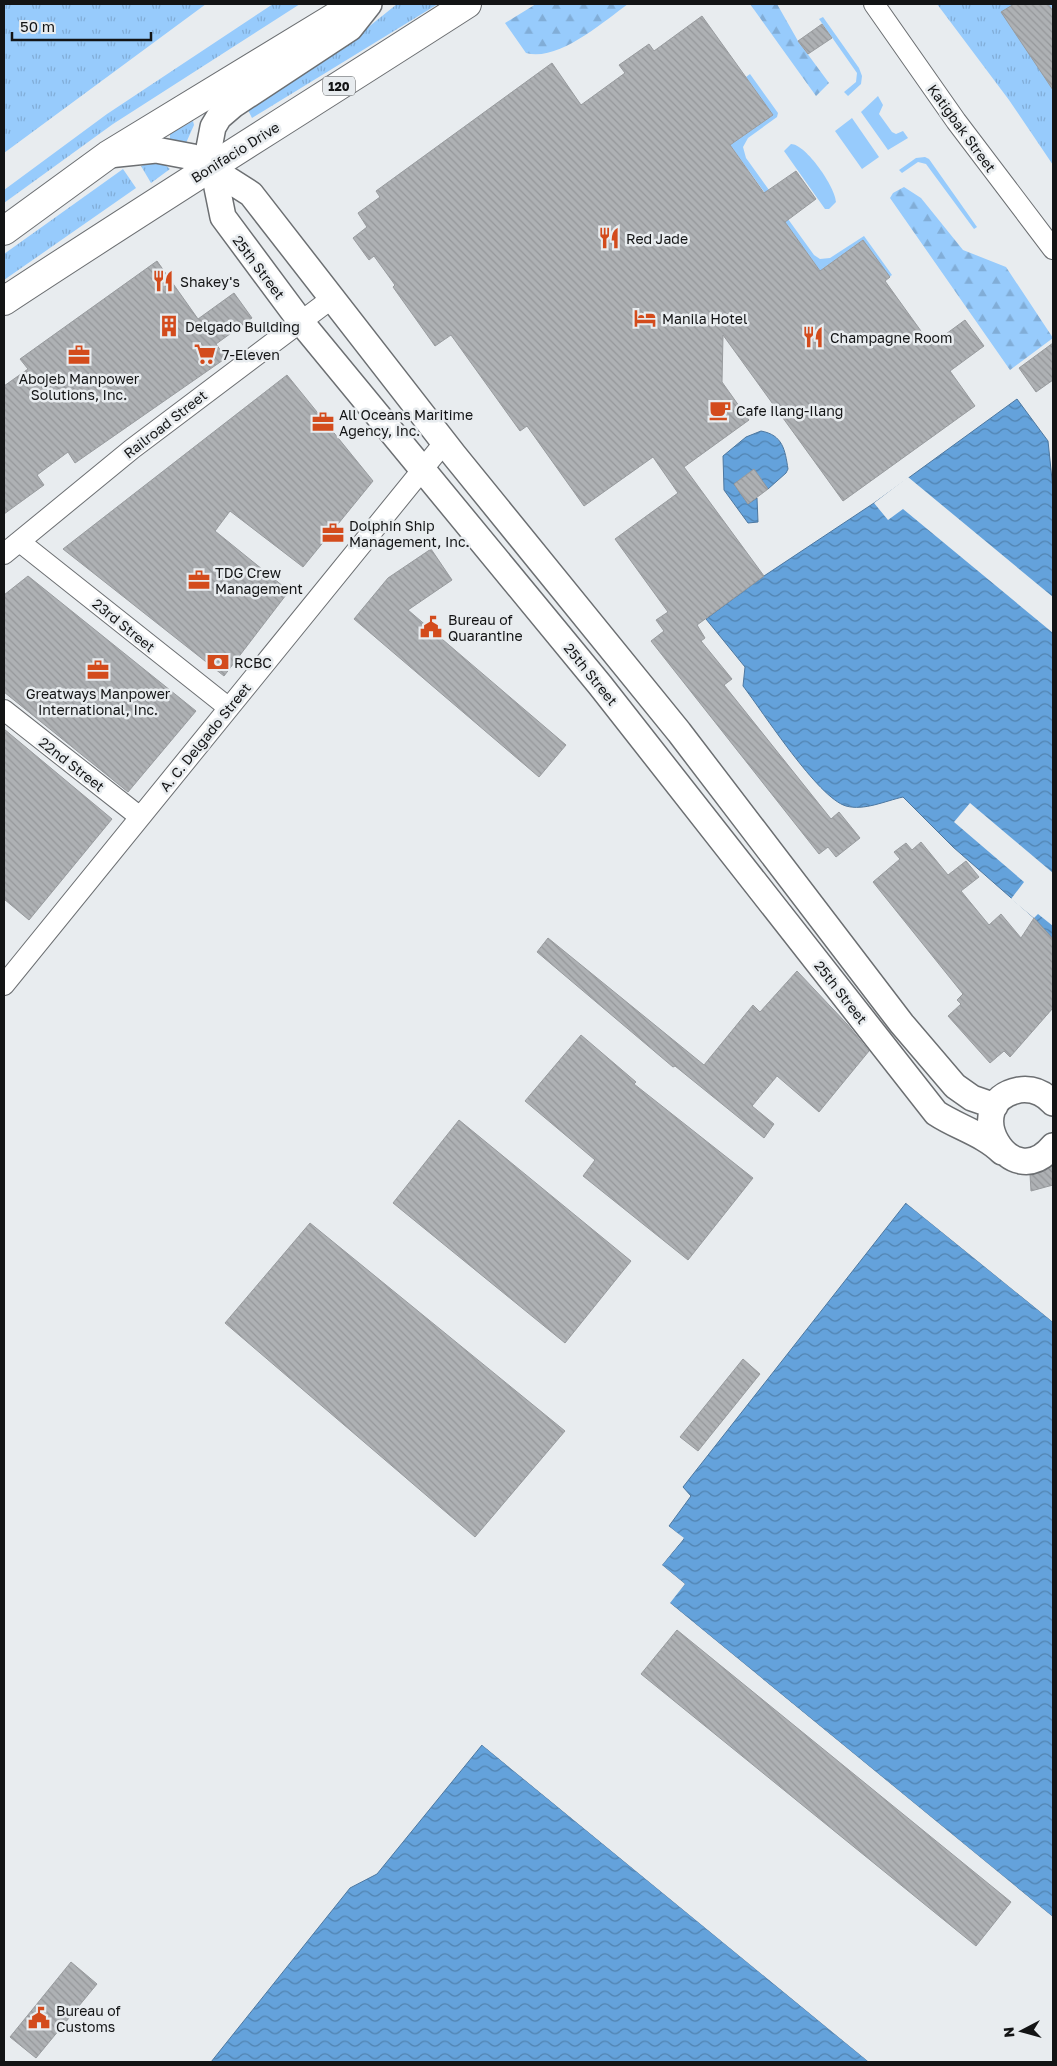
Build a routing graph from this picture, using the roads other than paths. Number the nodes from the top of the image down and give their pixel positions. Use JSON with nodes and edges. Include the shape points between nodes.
{"nodes":[{"id":1,"x":356,"y":4,"type":"edge"},
{"id":2,"x":369,"y":4,"type":"edge"},
{"id":3,"x":467,"y":4,"type":"edge"},
{"id":4,"x":874,"y":4,"type":"edge"},
{"id":5,"x":108,"y":155,"type":"junction"},
{"id":6,"x":211,"y":169,"type":"junction"},
{"id":7,"x":4,"y":231,"type":"edge"},
{"id":8,"x":1053,"y":249,"type":"edge"},
{"id":9,"x":331,"y":299,"type":"junction"},
{"id":10,"x":4,"y":301,"type":"edge"},
{"id":11,"x":301,"y":322,"type":"junction"},
{"id":12,"x":444,"y":443,"type":"junction"},
{"id":13,"x":422,"y":471,"type":"junction"},
{"id":14,"x":20,"y":542,"type":"junction"},
{"id":15,"x":4,"y":554,"type":"edge"},
{"id":16,"x":602,"y":637,"type":"junction"},
{"id":17,"x":578,"y":658,"type":"junction"},
{"id":18,"x":229,"y":708,"type":"junction"},
{"id":19,"x":4,"y":710,"type":"edge"},
{"id":20,"x":140,"y":817,"type":"junction"},
{"id":21,"x":4,"y":985,"type":"edge"},
{"id":22,"x":1053,"y":1103,"type":"edge"},
{"id":23,"x":996,"y":1106,"type":"junction"},
{"id":24,"x":1053,"y":1146,"type":"edge"},
{"id":25,"x":1002,"y":1152,"type":"junction"}],
"edges":[{"from":1,"to":5,"type":"highway"},
{"from":2,"to":6,"type":"street","name":"25th Street","via":[[350,28],[219,117],[208,148]]},
{"from":3,"to":6,"type":"highway","name":"Bonifacio Drive","number":"120"},
{"from":4,"to":8,"type":"street","name":"Katigbak Street"},
{"from":5,"to":6,"type":"street","name":"25th Street","via":[[140,151],[177,152],[193,157]]},
{"from":5,"to":7,"type":"highway"},
{"from":6,"to":9,"type":"street","name":"25th Street","via":[[251,194]]},
{"from":6,"to":10,"type":"highway","name":"Bonifacio Drive","number":"120","via":[[151,204]]},
{"from":6,"to":11,"type":"street","name":"25th Street","via":[[223,217]]},
{"from":9,"to":11,"type":"street","name":"Railroad Street"},
{"from":9,"to":12,"type":"street","name":"25th Street"},
{"from":11,"to":13,"type":"street","name":"25th Street"},
{"from":11,"to":14,"type":"street","name":"Railroad Street","via":[[132,449]]},
{"from":12,"to":13,"type":"street","name":"A. C. Delgado Street"},
{"from":12,"to":16,"type":"street","name":"25th Street"},
{"from":13,"to":17,"type":"street","name":"25th Street"},
{"from":13,"to":18,"type":"street","name":"A. C. Delgado Street"},
{"from":14,"to":15,"type":"street","name":"Railroad Street"},
{"from":14,"to":18,"type":"street","name":"23rd Street"},
{"from":16,"to":17,"type":"street"},
{"from":16,"to":23,"type":"street","name":"25th Street","via":[[902,1024],[955,1086],[972,1098]]},
{"from":17,"to":25,"type":"street","name":"25th Street","via":[[936,1113],[992,1142]]},
{"from":18,"to":20,"type":"street","name":"A. C. Delgado Street"},
{"from":19,"to":20,"type":"street","name":"22nd Street"},
{"from":20,"to":21,"type":"street","name":"A. C. Delgado Street"},
{"from":22,"to":23,"type":"street","via":[[1039,1092],[1023,1090],[1007,1094]]},
{"from":23,"to":25,"type":"street","via":[[990,1125]]},
{"from":24,"to":25,"type":"street","name":"25th Street","via":[[1046,1154],[1030,1160],[1018,1160]]}]}
